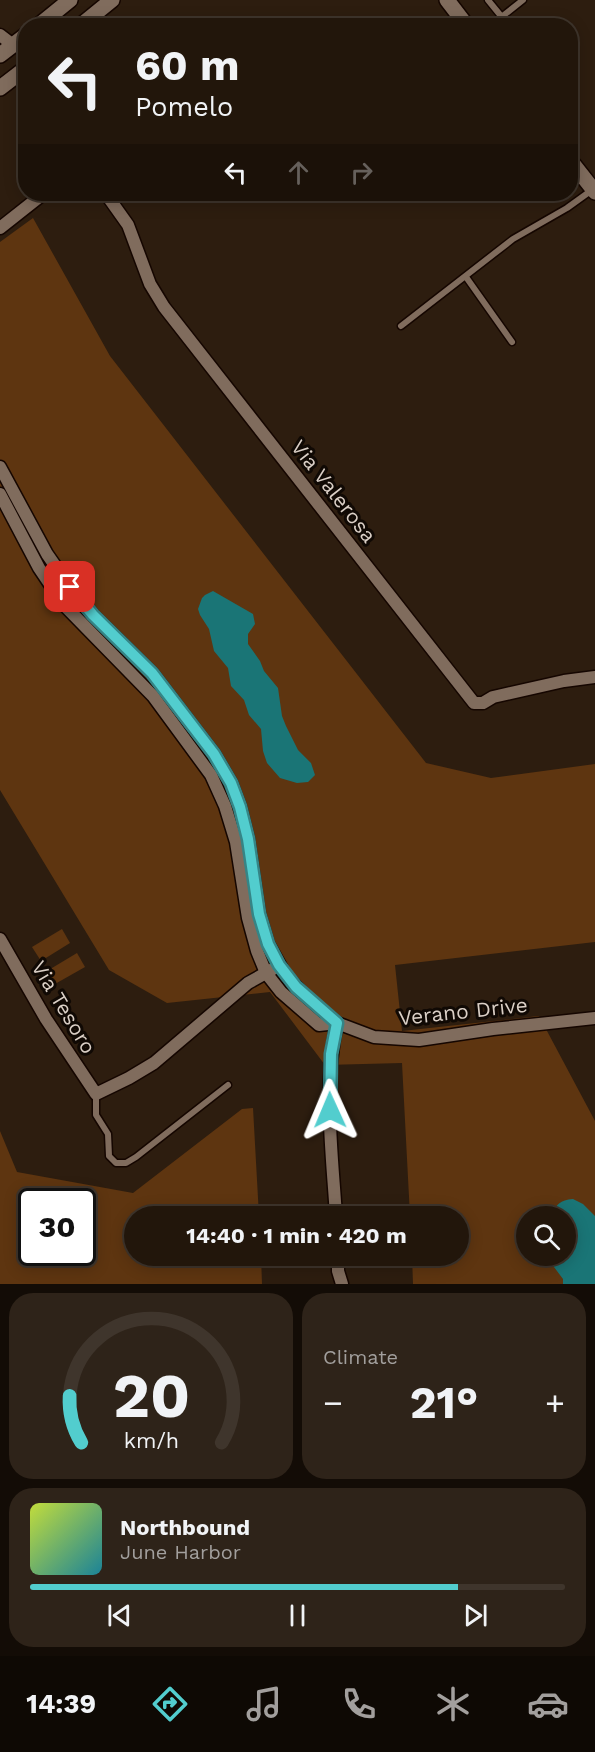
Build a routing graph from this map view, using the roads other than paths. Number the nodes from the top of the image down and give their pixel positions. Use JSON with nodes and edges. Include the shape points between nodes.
{"nodes":[{"id":1,"x":70,"y":0,"type":"edge"},
{"id":2,"x":112,"y":0,"type":"edge"},
{"id":3,"x":447,"y":0,"type":"edge"},
{"id":4,"x":488,"y":0,"type":"edge"},
{"id":5,"x":523,"y":0,"type":"edge"},
{"id":6,"x":501,"y":16,"type":"joint"},
{"id":7,"x":48,"y":18,"type":"edge"},
{"id":8,"x":90,"y":18,"type":"edge"},
{"id":9,"x":460,"y":18,"type":"edge"},
{"id":10,"x":0,"y":35,"type":"edge"},
{"id":11,"x":18,"y":40,"type":"edge"},
{"id":12,"x":18,"y":41,"type":"edge"},
{"id":13,"x":0,"y":55,"type":"edge"},
{"id":14,"x":18,"y":74,"type":"edge"},
{"id":15,"x":0,"y":88,"type":"edge"},
{"id":16,"x":578,"y":170,"type":"edge"},
{"id":17,"x":594,"y":191,"type":"edge"},
{"id":18,"x":35,"y":201,"type":"edge"},
{"id":19,"x":111,"y":201,"type":"edge"},
{"id":20,"x":0,"y":228,"type":"edge"},
{"id":21,"x":466,"y":276,"type":"junction"},
{"id":22,"x":401,"y":326,"type":"dead end"},
{"id":23,"x":512,"y":342,"type":"dead end"},
{"id":24,"x":0,"y":467,"type":"edge"},
{"id":25,"x":0,"y":494,"type":"edge"},
{"id":26,"x":595,"y":677,"type":"edge"},
{"id":27,"x":0,"y":939,"type":"edge"},
{"id":28,"x":279,"y":965,"type":"junction"},
{"id":29,"x":266,"y":973,"type":"junction"},
{"id":30,"x":595,"y":1017,"type":"edge"},
{"id":31,"x":337,"y":1023,"type":"junction"},
{"id":32,"x":228,"y":1085,"type":"dead end"},
{"id":33,"x":96,"y":1094,"type":"junction"},
{"id":34,"x":335,"y":1206,"type":"edge"},
{"id":35,"x":338,"y":1266,"type":"edge"},
{"id":36,"x":342,"y":1284,"type":"edge"}],
"edges":[{"from":1,"to":7,"type":"main road"},
{"from":2,"to":8,"type":"main road"},
{"from":3,"to":9,"type":"main road"},
{"from":4,"to":6,"type":"lane"},
{"from":5,"to":6,"type":"lane"},
{"from":10,"to":11,"type":"street"},
{"from":12,"to":13,"type":"main road"},
{"from":14,"to":15,"type":"main road"},
{"from":16,"to":17,"type":"main road"},
{"from":17,"to":21,"type":"lane","via":[[513,239]]},
{"from":18,"to":20,"type":"street"},
{"from":19,"to":26,"type":"street","name":"Via Valerosa","via":[[128,225],[150,284],[164,307],[474,703]]},
{"from":21,"to":22,"type":"lane"},
{"from":21,"to":23,"type":"lane"},
{"from":24,"to":28,"type":"street","via":[[47,554],[70,587],[152,673],[214,754],[231,783],[248,839],[259,914]]},
{"from":25,"to":29,"type":"street","via":[[33,559],[64,605],[153,696],[211,775],[236,843],[248,918]]},
{"from":27,"to":33,"type":"street","name":"Via Tesoro"},
{"from":28,"to":29,"type":"street"},
{"from":28,"to":31,"type":"street","via":[[296,987]]},
{"from":29,"to":31,"type":"street","via":[[318,1025]]},
{"from":29,"to":33,"type":"street","via":[[248,983],[153,1063]]},
{"from":30,"to":31,"type":"street","name":"Verano Drive","via":[[419,1040],[374,1037]]},
{"from":31,"to":34,"type":"street","via":[[329,1088]]},
{"from":32,"to":33,"type":"lane","via":[[126,1163],[116,1163],[109,1156],[108,1134],[96,1116]]},
{"from":35,"to":36,"type":"street"}]}
